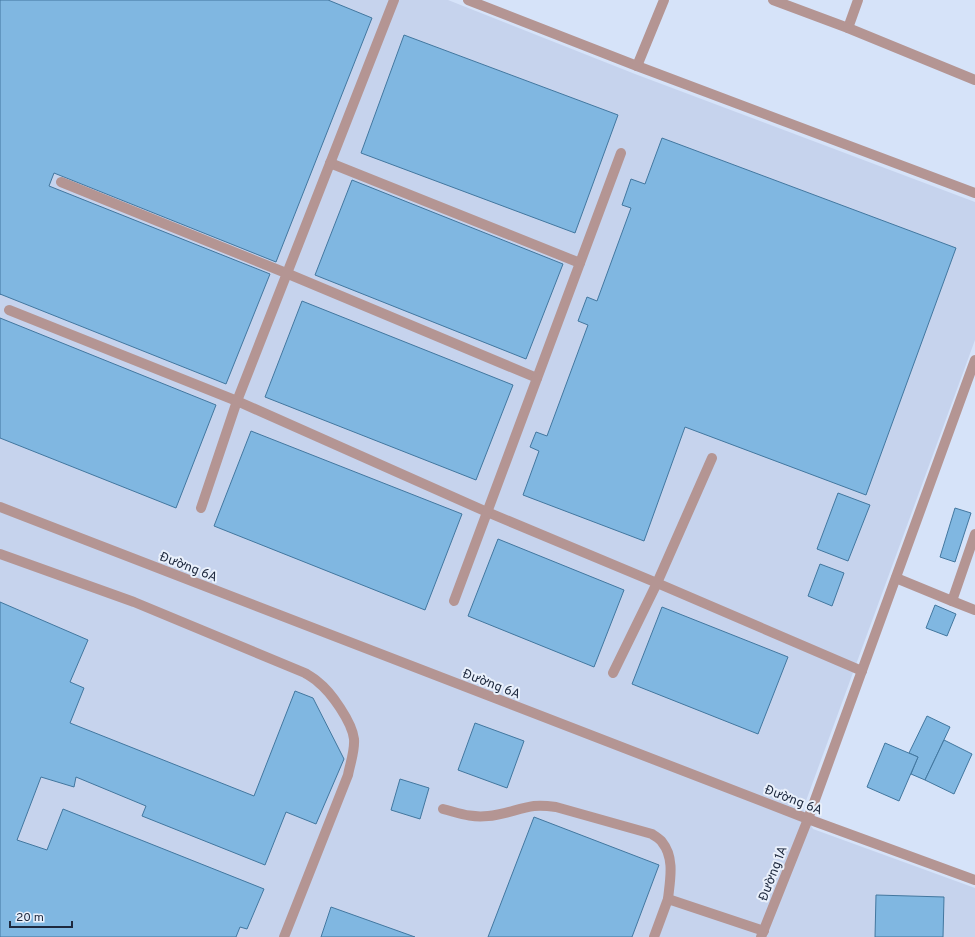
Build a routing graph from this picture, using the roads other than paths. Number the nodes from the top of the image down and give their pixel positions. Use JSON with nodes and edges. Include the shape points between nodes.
{"nodes":[{"id":1,"x":394,"y":0,"type":"edge"},
{"id":2,"x":468,"y":0,"type":"edge"},
{"id":3,"x":664,"y":0,"type":"edge"},
{"id":4,"x":772,"y":0,"type":"edge"},
{"id":5,"x":858,"y":0,"type":"edge"},
{"id":6,"x":848,"y":28,"type":"junction"},
{"id":7,"x":637,"y":66,"type":"junction"},
{"id":8,"x":975,"y":80,"type":"edge"},
{"id":9,"x":621,"y":152,"type":"dead end"},
{"id":10,"x":330,"y":163,"type":"junction"},
{"id":11,"x":61,"y":182,"type":"dead end"},
{"id":12,"x":975,"y":193,"type":"edge"},
{"id":13,"x":580,"y":263,"type":"junction"},
{"id":14,"x":286,"y":273,"type":"junction"},
{"id":15,"x":9,"y":310,"type":"dead end"},
{"id":16,"x":975,"y":360,"type":"edge"},
{"id":17,"x":537,"y":378,"type":"junction"},
{"id":18,"x":237,"y":401,"type":"junction"},
{"id":19,"x":712,"y":458,"type":"dead end"},
{"id":20,"x":0,"y":507,"type":"edge"},
{"id":21,"x":200,"y":508,"type":"dead end"},
{"id":22,"x":487,"y":512,"type":"junction"},
{"id":23,"x":975,"y":534,"type":"edge"},
{"id":24,"x":0,"y":554,"type":"edge"},
{"id":25,"x":896,"y":578,"type":"junction"},
{"id":26,"x":656,"y":583,"type":"junction"},
{"id":27,"x":454,"y":601,"type":"dead end"},
{"id":28,"x":952,"y":601,"type":"junction"},
{"id":29,"x":975,"y":610,"type":"edge"},
{"id":30,"x":862,"y":671,"type":"junction"},
{"id":31,"x":612,"y":673,"type":"dead end"},
{"id":32,"x":443,"y":809,"type":"dead end"},
{"id":33,"x":808,"y":819,"type":"junction"},
{"id":34,"x":975,"y":880,"type":"edge"},
{"id":35,"x":668,"y":898,"type":"junction"},
{"id":36,"x":763,"y":934,"type":"edge"},
{"id":37,"x":284,"y":937,"type":"edge"},
{"id":38,"x":654,"y":937,"type":"edge"}],
"edges":[{"from":1,"to":10,"type":"street"},
{"from":2,"to":7,"type":"street"},
{"from":3,"to":7,"type":"street"},
{"from":4,"to":6,"type":"street"},
{"from":5,"to":6,"type":"street"},
{"from":6,"to":8,"type":"street"},
{"from":7,"to":12,"type":"street"},
{"from":9,"to":13,"type":"street"},
{"from":10,"to":13,"type":"street"},
{"from":10,"to":14,"type":"street"},
{"from":11,"to":14,"type":"street"},
{"from":13,"to":17,"type":"street"},
{"from":14,"to":17,"type":"street"},
{"from":14,"to":18,"type":"street"},
{"from":15,"to":18,"type":"street"},
{"from":16,"to":25,"type":"street","name":"Đường 1A"},
{"from":17,"to":22,"type":"street"},
{"from":18,"to":21,"type":"street"},
{"from":18,"to":22,"type":"street"},
{"from":19,"to":26,"type":"street"},
{"from":20,"to":33,"type":"street","name":"Đường 6A"},
{"from":22,"to":26,"type":"street"},
{"from":22,"to":27,"type":"street"},
{"from":23,"to":28,"type":"street"},
{"from":24,"to":37,"type":"street","via":[[134,602],[305,673],[330,693],[340,707],[354,738],[353,754],[348,775]]},
{"from":25,"to":28,"type":"street"},
{"from":25,"to":30,"type":"street","name":"Đường 1A"},
{"from":26,"to":30,"type":"street"},
{"from":26,"to":31,"type":"street"},
{"from":28,"to":29,"type":"street"},
{"from":30,"to":33,"type":"street","name":"Đường 1A"},
{"from":32,"to":35,"type":"street","via":[[472,817],[544,805],[652,834],[662,841],[668,852],[671,871]]},
{"from":33,"to":34,"type":"street","name":"Đường 6A"},
{"from":33,"to":36,"type":"street","name":"Đường 1A"},
{"from":35,"to":36,"type":"street"},
{"from":35,"to":38,"type":"street"}]}
